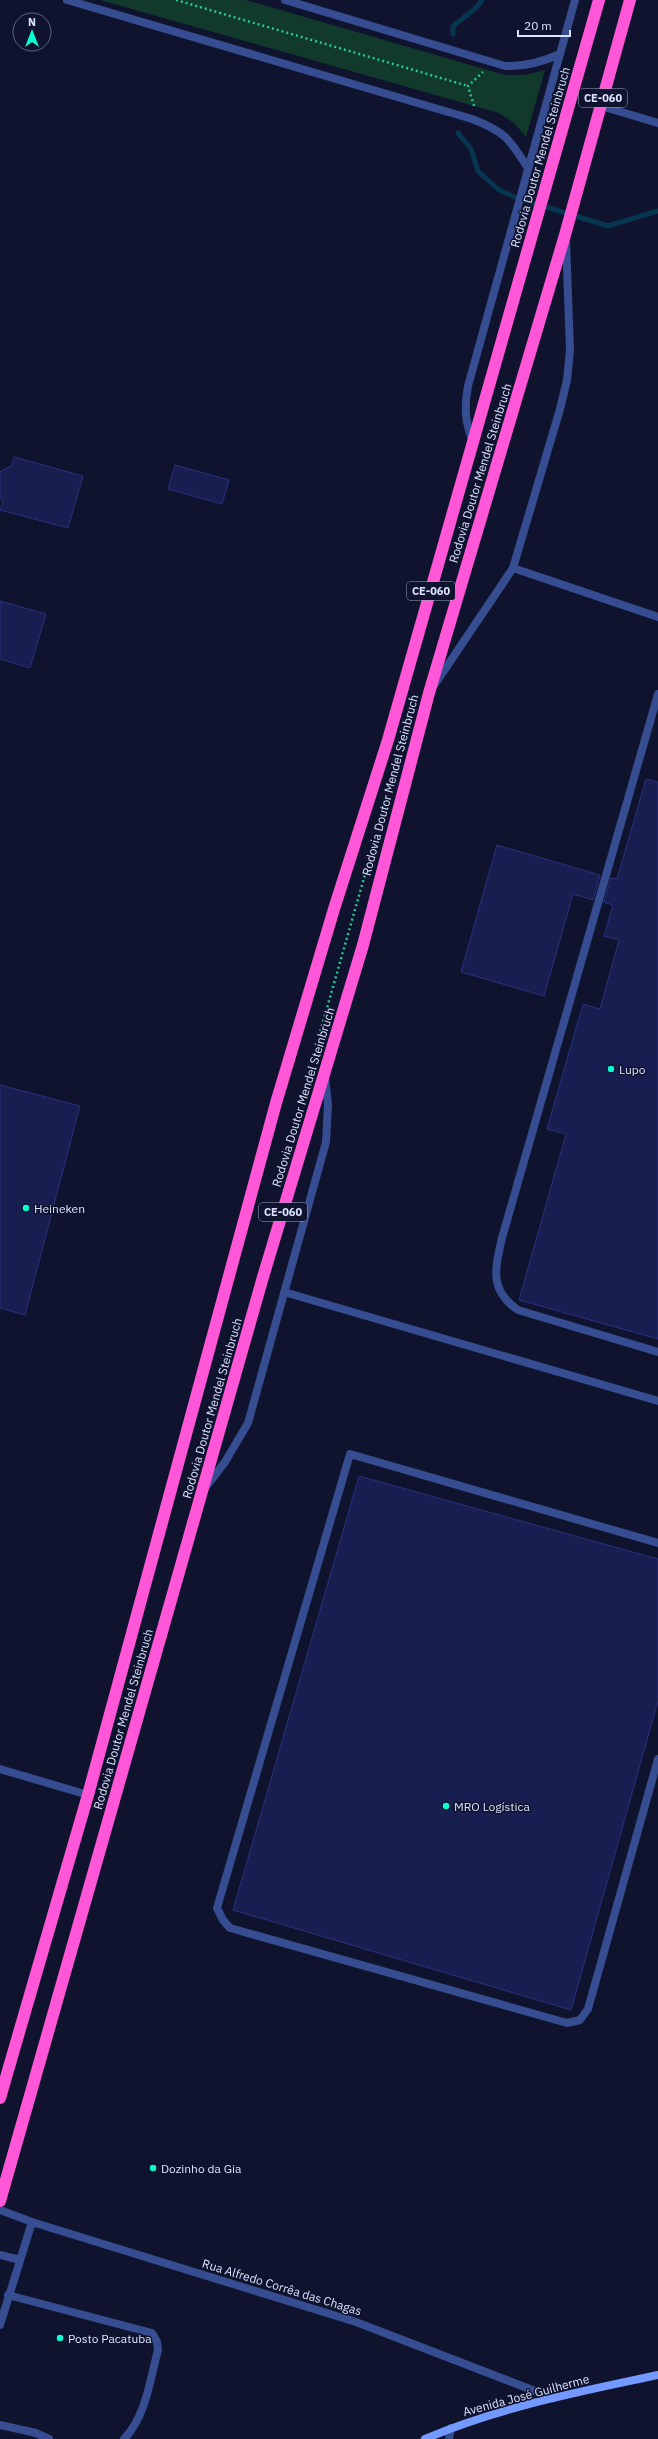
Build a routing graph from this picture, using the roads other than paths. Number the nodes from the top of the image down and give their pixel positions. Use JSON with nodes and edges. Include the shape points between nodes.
{"nodes":[{"id":1,"x":67,"y":0,"type":"edge"},
{"id":2,"x":285,"y":0,"type":"edge"},
{"id":3,"x":575,"y":0,"type":"edge"},
{"id":4,"x":599,"y":0,"type":"edge"},
{"id":5,"x":630,"y":0,"type":"edge"},
{"id":6,"x":560,"y":54,"type":"junction"},
{"id":7,"x":601,"y":106,"type":"junction"},
{"id":8,"x":658,"y":123,"type":"edge"},
{"id":9,"x":528,"y":168,"type":"junction"},
{"id":10,"x":567,"y":229,"type":"junction"},
{"id":11,"x":473,"y":442,"type":"junction"},
{"id":12,"x":513,"y":568,"type":"junction"},
{"id":13,"x":658,"y":617,"type":"edge"},
{"id":14,"x":428,"y":693,"type":"junction"},
{"id":15,"x":658,"y":694,"type":"edge"},
{"id":16,"x":325,"y":1074,"type":"junction"},
{"id":17,"x":284,"y":1292,"type":"junction"},
{"id":18,"x":658,"y":1352,"type":"edge"},
{"id":19,"x":658,"y":1401,"type":"edge"},
{"id":20,"x":202,"y":1491,"type":"junction"},
{"id":21,"x":658,"y":1543,"type":"edge"},
{"id":22,"x":658,"y":1759,"type":"edge"},
{"id":23,"x":0,"y":1769,"type":"edge"},
{"id":24,"x":88,"y":1795,"type":"junction"},
{"id":25,"x":4,"y":2076,"type":"edge"},
{"id":26,"x":0,"y":2098,"type":"edge"},
{"id":27,"x":0,"y":2201,"type":"edge"},
{"id":28,"x":0,"y":2210,"type":"edge"},
{"id":29,"x":32,"y":2222,"type":"junction"},
{"id":30,"x":0,"y":2255,"type":"edge"},
{"id":31,"x":20,"y":2260,"type":"junction"},
{"id":32,"x":8,"y":2295,"type":"junction"},
{"id":33,"x":0,"y":2325,"type":"edge"},
{"id":34,"x":658,"y":2375,"type":"edge"},
{"id":35,"x":553,"y":2398,"type":"junction"},
{"id":36,"x":0,"y":2425,"type":"edge"},
{"id":37,"x":451,"y":2428,"type":"junction"},
{"id":38,"x":48,"y":2439,"type":"edge"},
{"id":39,"x":124,"y":2439,"type":"edge"},
{"id":40,"x":425,"y":2439,"type":"edge"},
{"id":41,"x":450,"y":2439,"type":"edge"}],
"edges":[{"from":1,"to":9,"type":"street","via":[[472,119],[493,127],[506,136]]},
{"from":2,"to":6,"type":"street","via":[[505,66],[539,62]]},
{"from":3,"to":6,"type":"street"},
{"from":4,"to":11,"type":"highway","name":"Rodovia Doutor Mendel Steinbruch","number":"CE-060"},
{"from":5,"to":7,"type":"highway","name":"Rodovia Doutor Mendel Steinbruch","number":"CE-060"},
{"from":6,"to":9,"type":"street"},
{"from":7,"to":8,"type":"street"},
{"from":7,"to":10,"type":"highway","name":"Rodovia Doutor Mendel Steinbruch","number":"CE-060"},
{"from":9,"to":11,"type":"street","via":[[464,405],[466,424]]},
{"from":10,"to":12,"type":"street","via":[[570,327],[567,380]]},
{"from":10,"to":14,"type":"highway","name":"Rodovia Doutor Mendel Steinbruch","number":"CE-060"},
{"from":11,"to":24,"type":"highway","name":"Rodovia Doutor Mendel Steinbruch","number":"CE-060","via":[[388,740],[276,1103]]},
{"from":12,"to":13,"type":"street"},
{"from":12,"to":14,"type":"street"},
{"from":14,"to":16,"type":"highway","name":"Rodovia Doutor Mendel Steinbruch","number":"CE-060","via":[[363,945]]},
{"from":15,"to":18,"type":"street","via":[[502,1238],[496,1274],[498,1290],[505,1300],[518,1310]]},
{"from":16,"to":17,"type":"street","via":[[328,1105],[326,1142]]},
{"from":16,"to":20,"type":"highway","name":"Rodovia Doutor Mendel Steinbruch","number":"CE-060","via":[[263,1277]]},
{"from":17,"to":19,"type":"street"},
{"from":17,"to":20,"type":"street","via":[[248,1423],[225,1462]]},
{"from":20,"to":27,"type":"highway","name":"Rodovia Doutor Mendel Steinbruch","number":"CE-060"},
{"from":21,"to":22,"type":"street","via":[[350,1454],[217,1908],[230,1928],[567,2023],[580,2020],[588,2009]]},
{"from":23,"to":24,"type":"street"},
{"from":24,"to":25,"type":"highway","name":"Rodovia Doutor Mendel Steinbruch","number":"CE-060"},
{"from":25,"to":26,"type":"highway","name":"Rodovia Doutor Mendel Steinbruch","number":"CE-060"},
{"from":28,"to":29,"type":"street","name":"Rua Alfredo Corrêa das Chagas"},
{"from":29,"to":31,"type":"street"},
{"from":29,"to":35,"type":"street","name":"Rua Alfredo Corrêa das Chagas","via":[[356,2322]]},
{"from":30,"to":31,"type":"street"},
{"from":31,"to":32,"type":"street"},
{"from":32,"to":33,"type":"street"},
{"from":32,"to":39,"type":"street","via":[[152,2333],[158,2350],[138,2421]]},
{"from":34,"to":35,"type":"street","name":"Avenida José Guilherme"},
{"from":35,"to":37,"type":"street","name":"Avenida José Guilherme"},
{"from":36,"to":38,"type":"street"},
{"from":37,"to":40,"type":"street","name":"Avenida José Guilherme"},
{"from":37,"to":41,"type":"street"}]}
